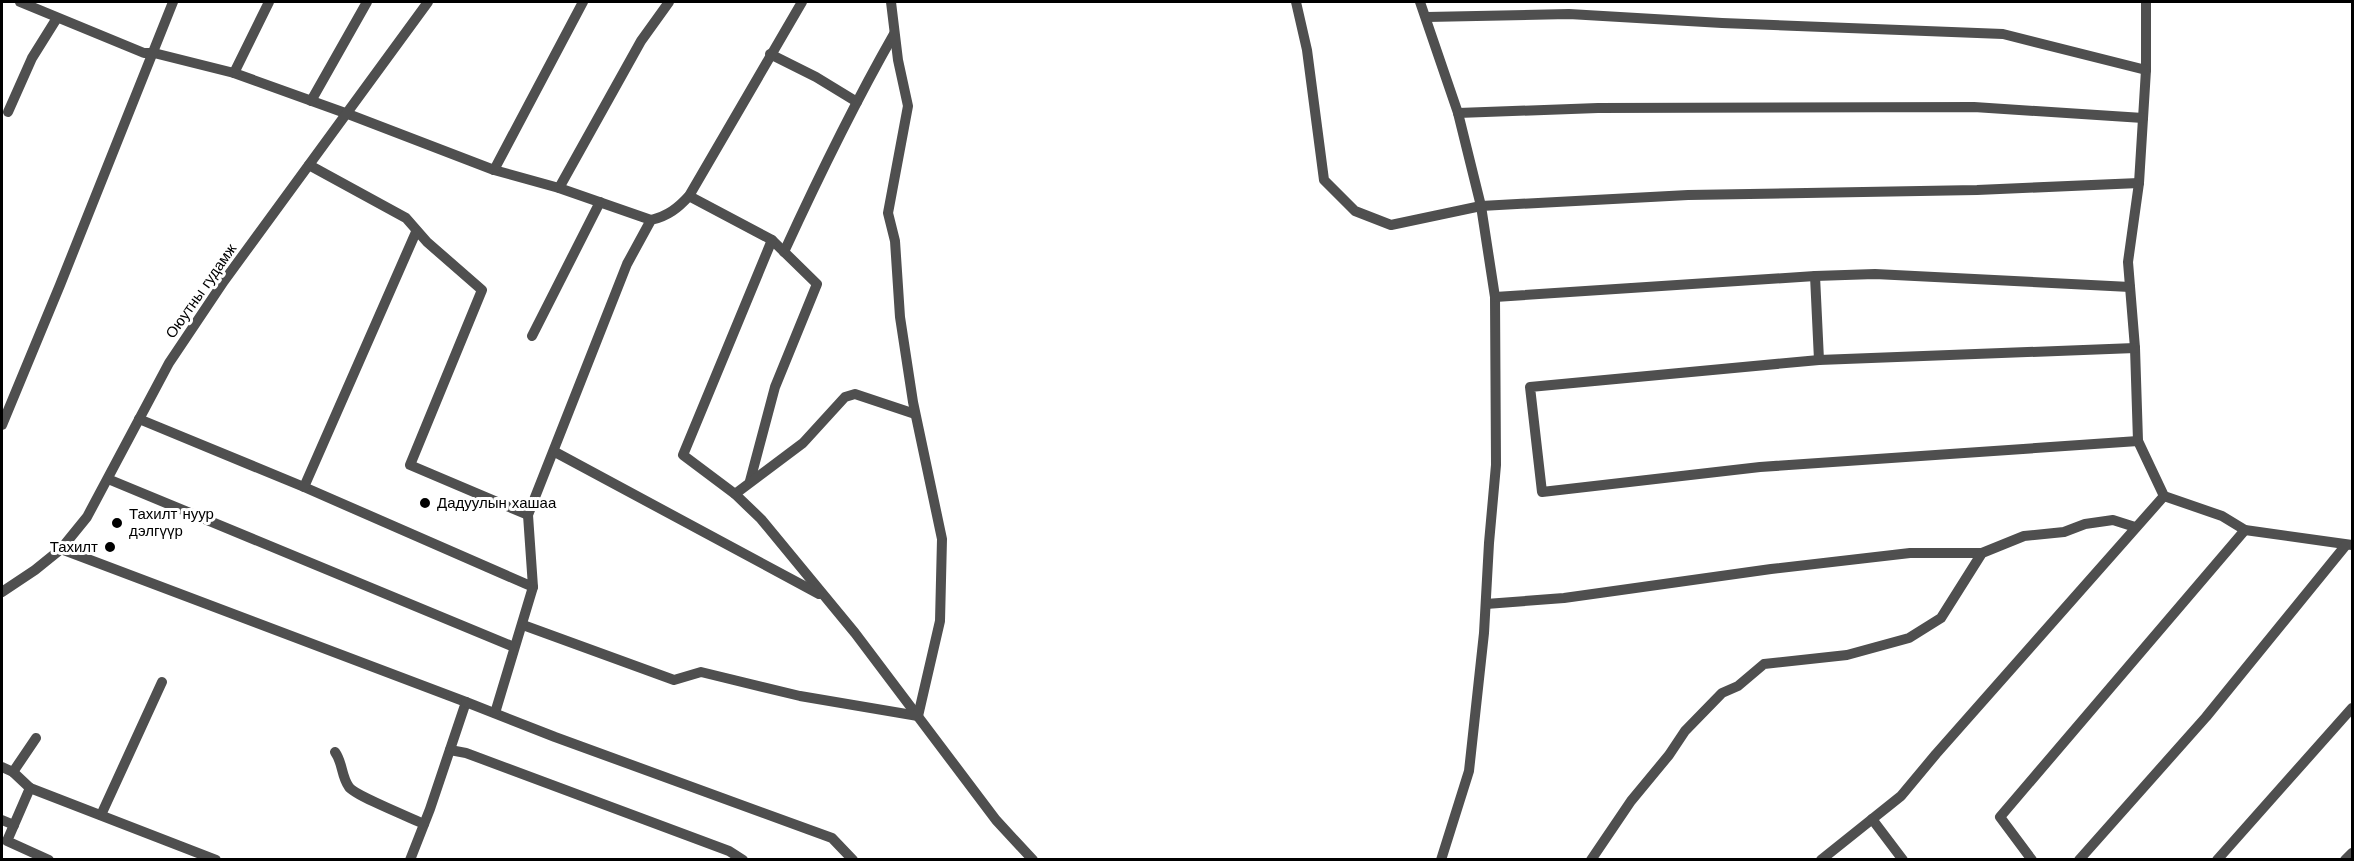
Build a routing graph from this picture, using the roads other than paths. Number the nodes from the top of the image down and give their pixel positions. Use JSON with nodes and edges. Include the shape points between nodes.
{"nodes":[{"id":1,"x":20,"y":2,"type":"edge"},
{"id":2,"x":173,"y":2,"type":"edge"},
{"id":3,"x":269,"y":2,"type":"edge"},
{"id":4,"x":367,"y":2,"type":"edge"},
{"id":5,"x":428,"y":2,"type":"edge"},
{"id":6,"x":583,"y":2,"type":"edge"},
{"id":7,"x":669,"y":2,"type":"edge"},
{"id":8,"x":802,"y":2,"type":"edge"},
{"id":9,"x":891,"y":2,"type":"edge"},
{"id":10,"x":1296,"y":2,"type":"edge"},
{"id":11,"x":1420,"y":2,"type":"edge"},
{"id":12,"x":2146,"y":2,"type":"edge"},
{"id":13,"x":1426,"y":17,"type":"junction"},
{"id":14,"x":57,"y":18,"type":"junction"},
{"id":15,"x":894,"y":34,"type":"junction"},
{"id":16,"x":154,"y":53,"type":"junction"},
{"id":17,"x":770,"y":54,"type":"junction"},
{"id":18,"x":2146,"y":70,"type":"junction"},
{"id":19,"x":234,"y":74,"type":"junction"},
{"id":20,"x":312,"y":101,"type":"junction"},
{"id":21,"x":857,"y":102,"type":"junction"},
{"id":22,"x":8,"y":112,"type":"dead end"},
{"id":23,"x":1458,"y":113,"type":"junction"},
{"id":24,"x":348,"y":114,"type":"junction"},
{"id":25,"x":2143,"y":118,"type":"junction"},
{"id":26,"x":309,"y":165,"type":"junction"},
{"id":27,"x":494,"y":170,"type":"junction"},
{"id":28,"x":2139,"y":183,"type":"junction"},
{"id":29,"x":559,"y":188,"type":"junction"},
{"id":30,"x":689,"y":196,"type":"junction"},
{"id":31,"x":600,"y":202,"type":"junction"},
{"id":32,"x":1481,"y":206,"type":"junction"},
{"id":33,"x":651,"y":220,"type":"junction"},
{"id":34,"x":416,"y":232,"type":"junction"},
{"id":35,"x":772,"y":240,"type":"junction"},
{"id":36,"x":784,"y":252,"type":"junction"},
{"id":37,"x":1815,"y":276,"type":"junction"},
{"id":38,"x":2130,"y":287,"type":"junction"},
{"id":39,"x":1495,"y":297,"type":"junction"},
{"id":40,"x":532,"y":336,"type":"dead end"},
{"id":41,"x":2135,"y":348,"type":"junction"},
{"id":42,"x":1819,"y":360,"type":"junction"},
{"id":43,"x":915,"y":414,"type":"junction"},
{"id":44,"x":139,"y":419,"type":"junction"},
{"id":45,"x":2,"y":425,"type":"edge"},
{"id":46,"x":2138,"y":441,"type":"junction"},
{"id":47,"x":555,"y":452,"type":"junction"},
{"id":48,"x":108,"y":479,"type":"junction"},
{"id":49,"x":750,"y":481,"type":"junction"},
{"id":50,"x":304,"y":487,"type":"junction"},
{"id":51,"x":735,"y":494,"type":"junction"},
{"id":52,"x":2164,"y":496,"type":"junction"},
{"id":53,"x":528,"y":515,"type":"junction"},
{"id":54,"x":2136,"y":528,"type":"junction"},
{"id":55,"x":2246,"y":530,"type":"junction"},
{"id":56,"x":2349,"y":545,"type":"edge"},
{"id":57,"x":61,"y":549,"type":"junction"},
{"id":58,"x":1982,"y":553,"type":"junction"},
{"id":59,"x":533,"y":587,"type":"junction"},
{"id":60,"x":2,"y":592,"type":"edge"},
{"id":61,"x":824,"y":596,"type":"junction"},
{"id":62,"x":1486,"y":604,"type":"junction"},
{"id":63,"x":523,"y":626,"type":"junction"},
{"id":64,"x":514,"y":647,"type":"junction"},
{"id":65,"x":162,"y":682,"type":"dead end"},
{"id":66,"x":466,"y":702,"type":"junction"},
{"id":67,"x":2352,"y":708,"type":"edge"},
{"id":68,"x":495,"y":713,"type":"junction"},
{"id":69,"x":918,"y":716,"type":"junction"},
{"id":70,"x":36,"y":738,"type":"dead end"},
{"id":71,"x":450,"y":750,"type":"junction"},
{"id":72,"x":335,"y":752,"type":"dead end"},
{"id":73,"x":2,"y":767,"type":"edge"},
{"id":74,"x":13,"y":772,"type":"junction"},
{"id":75,"x":30,"y":788,"type":"junction"},
{"id":76,"x":101,"y":815,"type":"junction"},
{"id":77,"x":1872,"y":819,"type":"junction"},
{"id":78,"x":2,"y":820,"type":"edge"},
{"id":79,"x":424,"y":824,"type":"junction"},
{"id":80,"x":14,"y":825,"type":"junction"},
{"id":81,"x":2352,"y":853,"type":"edge"},
{"id":82,"x":1899,"y":858,"type":"edge"},
{"id":83,"x":414,"y":859,"type":"edge"},
{"id":84,"x":50,"y":860,"type":"edge"},
{"id":85,"x":216,"y":860,"type":"edge"},
{"id":86,"x":743,"y":860,"type":"edge"},
{"id":87,"x":853,"y":860,"type":"edge"},
{"id":88,"x":1033,"y":860,"type":"edge"},
{"id":89,"x":1441,"y":860,"type":"edge"},
{"id":90,"x":1591,"y":860,"type":"edge"},
{"id":91,"x":1821,"y":860,"type":"edge"},
{"id":92,"x":2032,"y":860,"type":"edge"},
{"id":93,"x":2079,"y":860,"type":"edge"},
{"id":94,"x":2217,"y":860,"type":"edge"},
{"id":95,"x":2345,"y":860,"type":"edge"}],
"edges":[{"from":1,"to":14,"type":"street"},
{"from":2,"to":16,"type":"street"},
{"from":3,"to":19,"type":"street"},
{"from":4,"to":20,"type":"street"},
{"from":5,"to":24,"type":"street","name":"Оюутны гудамж"},
{"from":6,"to":27,"type":"street"},
{"from":7,"to":29,"type":"street","via":[[641,41]]},
{"from":8,"to":17,"type":"street"},
{"from":9,"to":15,"type":"street"},
{"from":10,"to":32,"type":"street","via":[[1324,180],[1355,211],[1391,225]]},
{"from":11,"to":13,"type":"street"},
{"from":12,"to":18,"type":"street"},
{"from":13,"to":18,"type":"street","via":[[1569,14],[2003,33]]},
{"from":13,"to":23,"type":"street"},
{"from":14,"to":16,"type":"street","via":[[144,53]]},
{"from":14,"to":22,"type":"street","via":[[32,58]]},
{"from":15,"to":21,"type":"street"},
{"from":15,"to":43,"type":"street","via":[[908,106],[888,213],[895,241],[900,317]]},
{"from":16,"to":19,"type":"street"},
{"from":16,"to":45,"type":"street"},
{"from":17,"to":21,"type":"street"},
{"from":17,"to":30,"type":"street"},
{"from":18,"to":25,"type":"street"},
{"from":19,"to":20,"type":"street"},
{"from":20,"to":24,"type":"street"},
{"from":21,"to":36,"type":"street"},
{"from":23,"to":25,"type":"street","via":[[1598,108],[1974,107]]},
{"from":23,"to":32,"type":"street"},
{"from":24,"to":26,"type":"street","name":"Оюутны гудамж"},
{"from":24,"to":27,"type":"street"},
{"from":25,"to":28,"type":"street"},
{"from":26,"to":34,"type":"street","via":[[406,218]]},
{"from":26,"to":44,"type":"street","name":"Оюутны гудамж","via":[[175,354]]},
{"from":27,"to":29,"type":"street"},
{"from":28,"to":32,"type":"street","via":[[1688,195]]},
{"from":28,"to":38,"type":"street","via":[[2128,262]]},
{"from":29,"to":31,"type":"street"},
{"from":30,"to":33,"type":"street","via":[[663,218]]},
{"from":30,"to":35,"type":"street"},
{"from":31,"to":33,"type":"street"},
{"from":31,"to":40,"type":"street"},
{"from":32,"to":39,"type":"street"},
{"from":33,"to":47,"type":"street","via":[[627,264]]},
{"from":34,"to":50,"type":"street"},
{"from":34,"to":53,"type":"street","via":[[482,290],[410,465]]},
{"from":35,"to":36,"type":"street"},
{"from":35,"to":51,"type":"street","via":[[683,455]]},
{"from":36,"to":49,"type":"street","via":[[817,284],[775,387]]},
{"from":37,"to":38,"type":"street","via":[[1875,274]]},
{"from":37,"to":39,"type":"street"},
{"from":37,"to":42,"type":"street"},
{"from":38,"to":41,"type":"street"},
{"from":39,"to":62,"type":"street","via":[[1496,465]]},
{"from":41,"to":42,"type":"street"},
{"from":41,"to":46,"type":"street"},
{"from":42,"to":46,"type":"street","via":[[1530,387],[1542,492],[1760,467]]},
{"from":43,"to":49,"type":"street","via":[[855,394],[845,397],[803,443]]},
{"from":43,"to":69,"type":"street","via":[[942,539],[940,621]]},
{"from":44,"to":48,"type":"street","name":"Оюутны гудамж"},
{"from":44,"to":50,"type":"street"},
{"from":46,"to":52,"type":"street"},
{"from":47,"to":53,"type":"street"},
{"from":47,"to":61,"type":"street"},
{"from":48,"to":57,"type":"street","name":"Оюутны гудамж","via":[[87,517]]},
{"from":48,"to":64,"type":"street"},
{"from":49,"to":51,"type":"street"},
{"from":50,"to":59,"type":"street"},
{"from":51,"to":61,"type":"street","via":[[761,519]]},
{"from":52,"to":54,"type":"street"},
{"from":52,"to":55,"type":"street","via":[[2222,516]]},
{"from":53,"to":59,"type":"street"},
{"from":54,"to":58,"type":"street","via":[[2113,520],[2098,522],[2064,532],[2024,536]]},
{"from":54,"to":77,"type":"street","via":[[1901,796]]},
{"from":55,"to":56,"type":"street"},
{"from":55,"to":92,"type":"street","via":[[2000,817]]},
{"from":56,"to":93,"type":"street","via":[[2206,717]]},
{"from":57,"to":60,"type":"street","name":"Оюутны гудамж"},
{"from":57,"to":66,"type":"street"},
{"from":58,"to":62,"type":"street","via":[[1910,553],[1563,598]]},
{"from":58,"to":90,"type":"street","via":[[1941,618],[1909,638],[1847,655],[1764,664],[1738,686],[1722,693],[1685,731]]},
{"from":59,"to":63,"type":"street"},
{"from":61,"to":69,"type":"street"},
{"from":62,"to":89,"type":"street","via":[[1468,771]]},
{"from":63,"to":64,"type":"street"},
{"from":63,"to":69,"type":"street","via":[[674,680],[701,672],[800,696]]},
{"from":64,"to":68,"type":"street"},
{"from":65,"to":76,"type":"street"},
{"from":66,"to":68,"type":"street"},
{"from":66,"to":71,"type":"street"},
{"from":67,"to":94,"type":"street"},
{"from":68,"to":87,"type":"street","via":[[832,838]]},
{"from":69,"to":88,"type":"street","via":[[996,820]]},
{"from":70,"to":74,"type":"street"},
{"from":71,"to":79,"type":"street"},
{"from":71,"to":86,"type":"street","via":[[610,806],[729,851]]},
{"from":72,"to":79,"type":"street","via":[[350,790]]},
{"from":73,"to":74,"type":"street"},
{"from":74,"to":75,"type":"street"},
{"from":75,"to":76,"type":"street"},
{"from":75,"to":80,"type":"street"},
{"from":76,"to":85,"type":"street"},
{"from":77,"to":82,"type":"street"},
{"from":77,"to":91,"type":"street"},
{"from":78,"to":80,"type":"street"},
{"from":79,"to":83,"type":"street"},
{"from":80,"to":84,"type":"street","via":[[7,841]]},
{"from":81,"to":95,"type":"street"}]}
